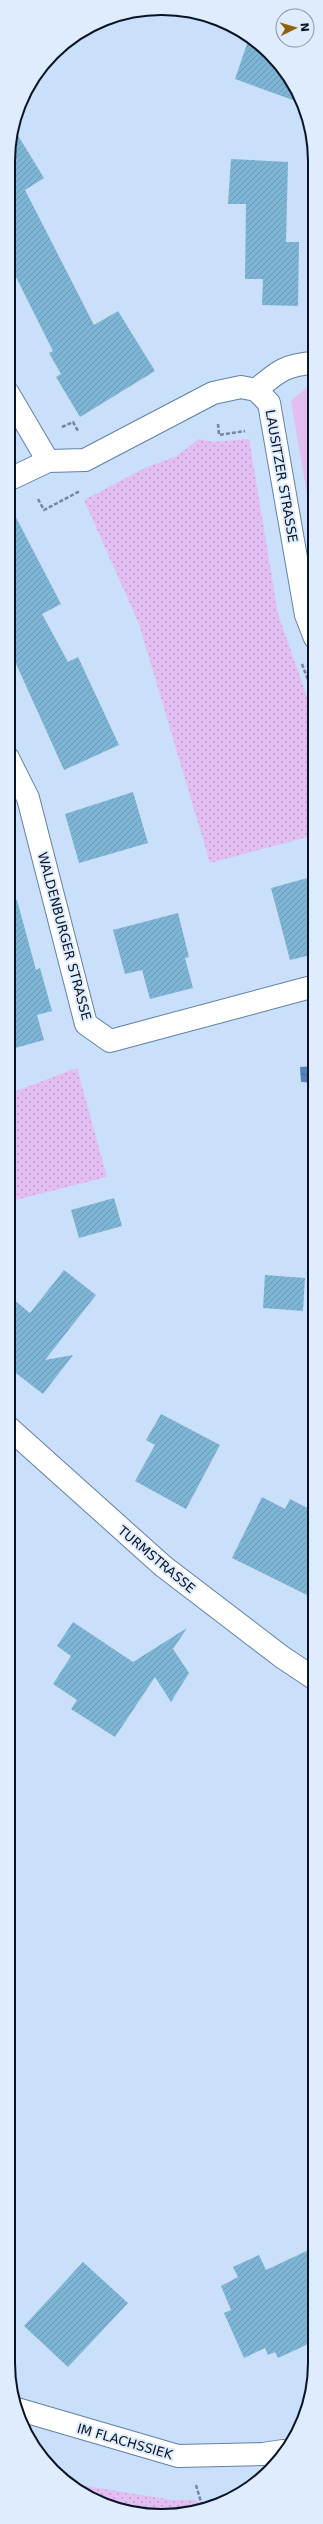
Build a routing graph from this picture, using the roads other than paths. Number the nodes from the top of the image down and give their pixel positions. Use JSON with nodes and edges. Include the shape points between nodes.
{"nodes":[{"id":1,"x":308,"y":363,"type":"edge"},
{"id":2,"x":256,"y":390,"type":"junction"},
{"id":3,"x":15,"y":405,"type":"edge"},
{"id":4,"x":48,"y":461,"type":"junction"},
{"id":5,"x":15,"y":477,"type":"edge"},
{"id":6,"x":308,"y":620,"type":"edge"},
{"id":7,"x":15,"y":772,"type":"edge"},
{"id":8,"x":308,"y":988,"type":"edge"},
{"id":9,"x":15,"y":1433,"type":"edge"},
{"id":10,"x":308,"y":1674,"type":"edge"},
{"id":11,"x":23,"y":2411,"type":"edge"},
{"id":12,"x":278,"y":2452,"type":"edge"}],
"edges":[{"from":1,"to":2,"type":"street","via":[[297,363],[280,370]]},
{"from":2,"to":4,"type":"street","via":[[241,386],[213,393],[85,460]]},
{"from":2,"to":6,"type":"street","name":"LAUSITZER STRASSE","via":[[269,403]]},
{"from":3,"to":4,"type":"street"},
{"from":4,"to":5,"type":"street"},
{"from":7,"to":8,"type":"street","name":"WALDENBURGER STRASSE","via":[[28,798],[86,1024],[110,1041]]},
{"from":9,"to":10,"type":"street","name":"TURMSTRASSE","via":[[163,1566]]},
{"from":11,"to":12,"type":"street","name":"IM FLACHSSIEK","via":[[178,2456]]}]}
